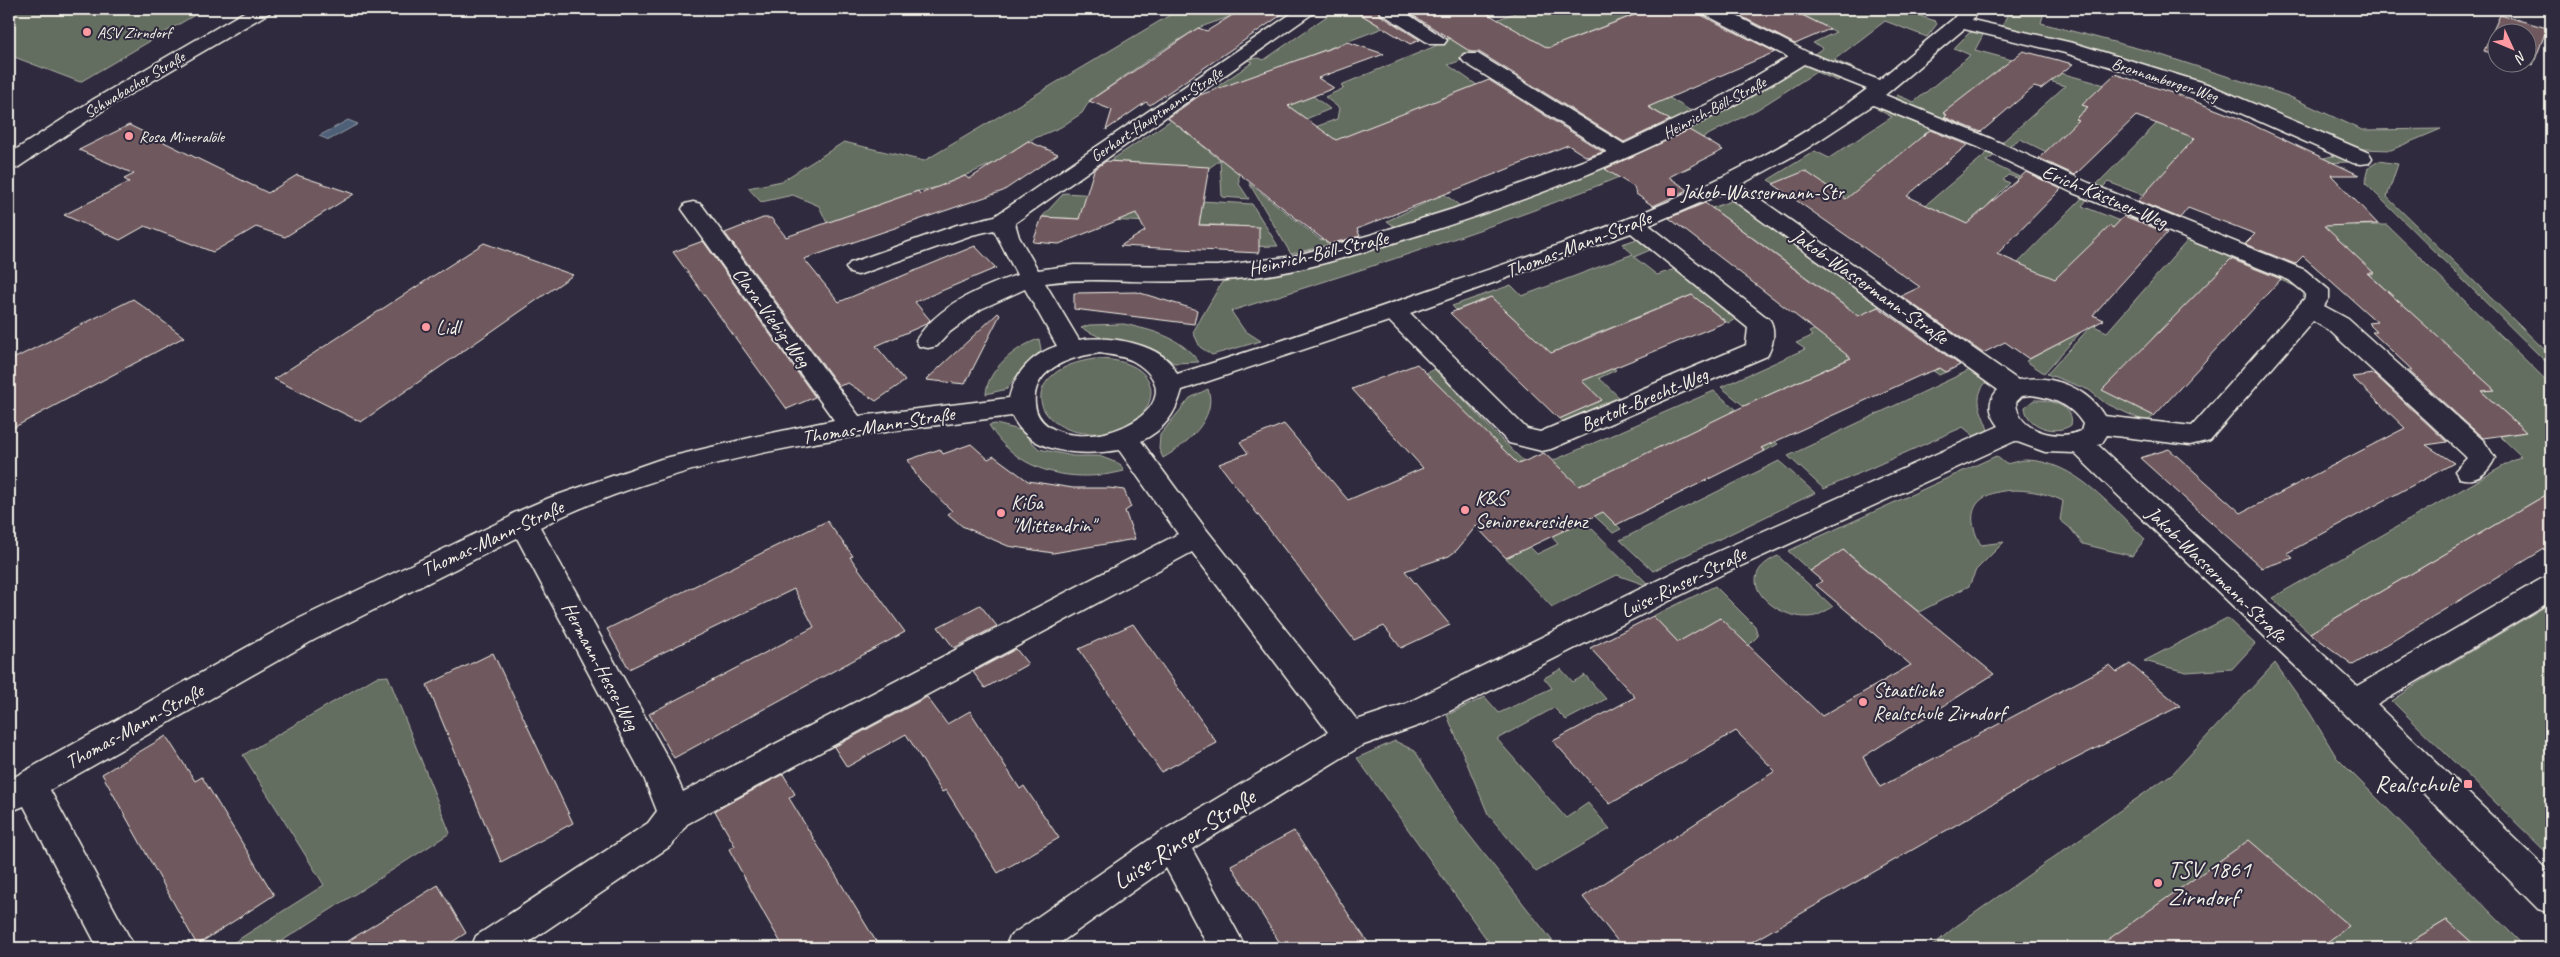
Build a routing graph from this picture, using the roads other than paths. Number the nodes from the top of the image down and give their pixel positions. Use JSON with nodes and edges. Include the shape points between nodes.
{"nodes":[{"id":1,"x":262,"y":9,"type":"edge"},
{"id":2,"x":1310,"y":9,"type":"edge"},
{"id":3,"x":1388,"y":9,"type":"edge"},
{"id":4,"x":1709,"y":9,"type":"edge"},
{"id":5,"x":1965,"y":16,"type":"edge"},
{"id":6,"x":1437,"y":40,"type":"dead end"},
{"id":7,"x":1802,"y":57,"type":"junction"},
{"id":8,"x":1471,"y":58,"type":"dead end"},
{"id":9,"x":1876,"y":93,"type":"junction"},
{"id":10,"x":1622,"y":152,"type":"junction"},
{"id":11,"x":2362,"y":158,"type":"dead end"},
{"id":12,"x":9,"y":163,"type":"edge"},
{"id":13,"x":1725,"y":184,"type":"junction"},
{"id":14,"x":693,"y":209,"type":"dead end"},
{"id":15,"x":1003,"y":221,"type":"junction"},
{"id":16,"x":1632,"y":223,"type":"junction"},
{"id":17,"x":858,"y":268,"type":"dead end"},
{"id":18,"x":1032,"y":279,"type":"junction"},
{"id":19,"x":2310,"y":308,"type":"junction"},
{"id":20,"x":1394,"y":311,"type":"junction"},
{"id":21,"x":928,"y":340,"type":"dead end"},
{"id":22,"x":1072,"y":349,"type":"junction"},
{"id":23,"x":1170,"y":385,"type":"junction"},
{"id":24,"x":2014,"y":389,"type":"junction"},
{"id":25,"x":1021,"y":406,"type":"junction"},
{"id":26,"x":852,"y":426,"type":"junction"},
{"id":27,"x":2017,"y":429,"type":"junction"},
{"id":28,"x":2088,"y":434,"type":"junction"},
{"id":29,"x":1126,"y":440,"type":"junction"},
{"id":30,"x":2469,"y":471,"type":"dead end"},
{"id":31,"x":522,"y":521,"type":"junction"},
{"id":32,"x":1196,"y":537,"type":"junction"},
{"id":33,"x":2551,"y":587,"type":"edge"},
{"id":34,"x":2354,"y":703,"type":"junction"},
{"id":35,"x":1350,"y":736,"type":"junction"},
{"id":36,"x":19,"y":791,"type":"edge"},
{"id":37,"x":675,"y":814,"type":"junction"},
{"id":38,"x":1171,"y":844,"type":"junction"},
{"id":39,"x":2551,"y":897,"type":"edge"},
{"id":40,"x":117,"y":948,"type":"edge"},
{"id":41,"x":489,"y":948,"type":"edge"},
{"id":42,"x":1023,"y":948,"type":"edge"},
{"id":43,"x":1228,"y":948,"type":"edge"}],
"edges":[{"from":1,"to":12,"type":"street","name":"Schwabacher Straße","via":[[101,103]]},
{"from":2,"to":15,"type":"street","name":"Gerhart-Hauptmann-Straße"},
{"from":3,"to":6,"type":"street"},
{"from":4,"to":7,"type":"street"},
{"from":5,"to":9,"type":"street","name":"Thomas-Mann-Straße"},
{"from":5,"to":11,"type":"street","name":"Bronnamberger Weg","via":[[2200,88]]},
{"from":7,"to":9,"type":"street"},
{"from":7,"to":10,"type":"street","name":"Heinrich-Böll-Straße","via":[[1734,100]]},
{"from":8,"to":10,"type":"street"},
{"from":9,"to":13,"type":"street","name":"Thomas-Mann-Straße","via":[[1801,144]]},
{"from":9,"to":19,"type":"street","name":"Erich-Kästner-Weg","via":[[2081,188],[2297,274],[2317,290],[2317,298]]},
{"from":10,"to":18,"type":"street","name":"Heinrich-Böll-Straße","via":[[1469,211],[1372,243],[1293,263],[1224,273],[1064,273]]},
{"from":13,"to":16,"type":"street","name":"Thomas-Mann-Straße"},
{"from":13,"to":24,"type":"street","name":"Jakob-Wassermann-Straße"},
{"from":14,"to":26,"type":"street","name":"Clara-Viebig-Weg"},
{"from":15,"to":17,"type":"street","name":"Gerhart-Hauptmann-Straße","via":[[965,230]]},
{"from":15,"to":18,"type":"street","via":[[1008,237]]},
{"from":16,"to":20,"type":"street","name":"Thomas-Mann-Straße"},
{"from":16,"to":20,"type":"street","name":"Bertolt-Brecht-Weg","via":[[1761,326],[1758,350],[1542,442],[1518,436]]},
{"from":18,"to":21,"type":"street","name":"Heinrich-Böll-Straße","via":[[966,308],[941,325]]},
{"from":18,"to":22,"type":"street"},
{"from":19,"to":28,"type":"street","via":[[2201,433],[2190,436]]},
{"from":19,"to":30,"type":"street","via":[[2338,325],[2474,448],[2480,458]]},
{"from":20,"to":23,"type":"street","name":"Thomas-Mann-Straße"},
{"from":22,"to":23,"type":"street","via":[[1100,345],[1125,347],[1147,356],[1162,368]]},
{"from":22,"to":25,"type":"street","via":[[1033,371],[1022,388]]},
{"from":23,"to":29,"type":"street","via":[[1169,401],[1161,416],[1146,430]]},
{"from":24,"to":27,"type":"street","via":[[2003,400],[2004,414]]},
{"from":24,"to":28,"type":"street","via":[[2031,386],[2073,397],[2089,410]]},
{"from":25,"to":26,"type":"street","name":"Thomas-Mann-Straße"},
{"from":25,"to":29,"type":"street","via":[[1034,428],[1046,437],[1070,445],[1099,446]]},
{"from":26,"to":31,"type":"street","name":"Thomas-Mann-Straße","via":[[661,468]]},
{"from":27,"to":28,"type":"street","via":[[2038,441],[2060,446]]},
{"from":27,"to":35,"type":"street","name":"Luise-Rinser-Straße","via":[[1711,567],[1415,714]]},
{"from":28,"to":34,"type":"street","name":"Jakob-Wassermann-Straße"},
{"from":29,"to":32,"type":"street"},
{"from":31,"to":36,"type":"street","name":"Thomas-Mann-Straße","via":[[303,631]]},
{"from":31,"to":37,"type":"street","name":"Hermann-Hesse-Weg","via":[[659,774]]},
{"from":32,"to":35,"type":"street"},
{"from":32,"to":37,"type":"street"},
{"from":33,"to":34,"type":"street"},
{"from":34,"to":39,"type":"street","name":"Jakob-Wassermann-Straße"},
{"from":35,"to":38,"type":"street","name":"Luise-Rinser-Straße"},
{"from":36,"to":40,"type":"street"},
{"from":37,"to":41,"type":"street","via":[[660,834]]},
{"from":38,"to":42,"type":"street","name":"Luise-Rinser-Straße"},
{"from":38,"to":43,"type":"street"}]}
